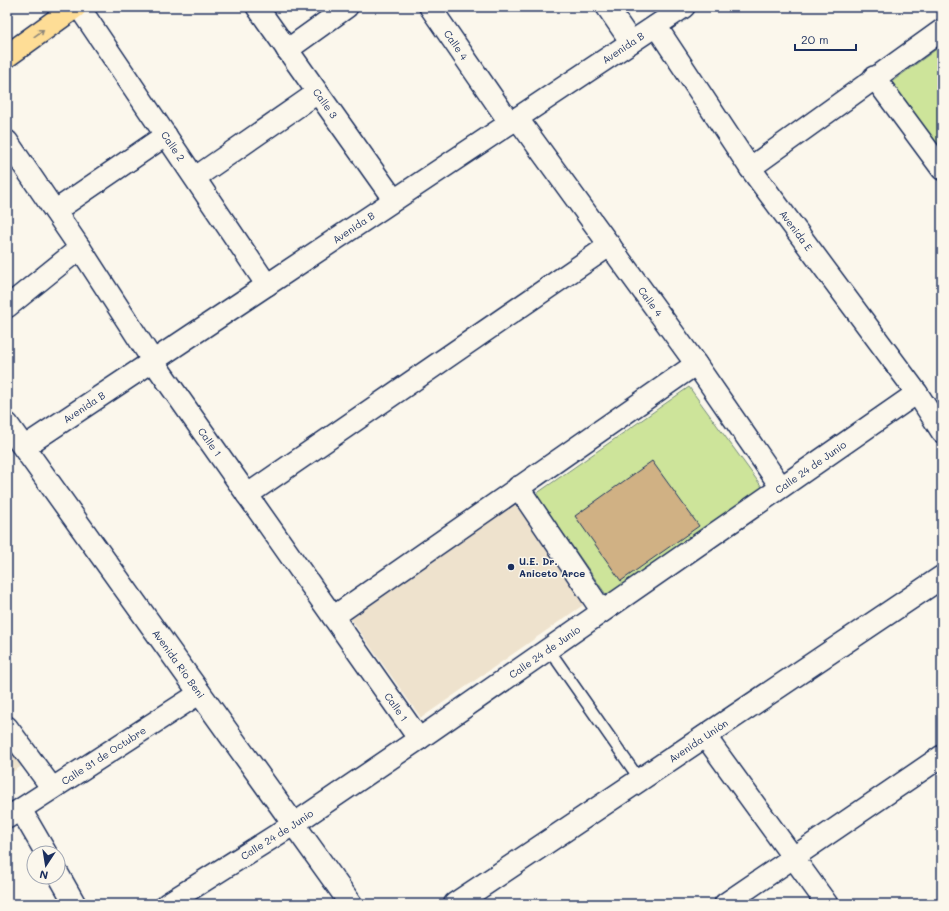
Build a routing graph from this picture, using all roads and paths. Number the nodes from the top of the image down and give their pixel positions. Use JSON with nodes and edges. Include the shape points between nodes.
{"nodes":[{"id":1,"x":75,"y":7,"type":"edge"},
{"id":2,"x":79,"y":7,"type":"edge"},
{"id":3,"x":257,"y":7,"type":"edge"},
{"id":4,"x":347,"y":7,"type":"edge"},
{"id":5,"x":607,"y":7,"type":"edge"},
{"id":6,"x":684,"y":7,"type":"edge"},
{"id":7,"x":437,"y":10,"type":"edge"},
{"id":8,"x":656,"y":26,"type":"junction"},
{"id":9,"x":942,"y":30,"type":"edge"},
{"id":10,"x":631,"y":42,"type":"junction"},
{"id":11,"x":287,"y":50,"type":"junction"},
{"id":12,"x":7,"y":56,"type":"edge"},
{"id":13,"x":874,"y":77,"type":"junction"},
{"id":14,"x":317,"y":93,"type":"junction"},
{"id":15,"x":513,"y":120,"type":"junction"},
{"id":16,"x":166,"y":135,"type":"junction"},
{"id":17,"x":7,"y":141,"type":"edge"},
{"id":18,"x":750,"y":168,"type":"junction"},
{"id":19,"x":942,"y":169,"type":"edge"},
{"id":20,"x":196,"y":177,"type":"junction"},
{"id":21,"x":394,"y":200,"type":"junction"},
{"id":22,"x":55,"y":211,"type":"junction"},
{"id":23,"x":610,"y":245,"type":"junction"},
{"id":24,"x":80,"y":248,"type":"junction"},
{"id":25,"x":267,"y":285,"type":"junction"},
{"id":26,"x":7,"y":307,"type":"edge"},
{"id":27,"x":153,"y":361,"type":"junction"},
{"id":28,"x":696,"y":364,"type":"junction"},
{"id":29,"x":917,"y":393,"type":"junction"},
{"id":30,"x":7,"y":424,"type":"edge"},
{"id":31,"x":942,"y":432,"type":"edge"},
{"id":32,"x":24,"y":447,"type":"junction"},
{"id":33,"x":518,"y":487,"type":"junction"},
{"id":34,"x":781,"y":487,"type":"junction"},
{"id":35,"x":247,"y":495,"type":"junction"},
{"id":36,"x":942,"y":577,"type":"edge"},
{"id":37,"x":602,"y":611,"type":"junction"},
{"id":38,"x":333,"y":618,"type":"junction"},
{"id":39,"x":548,"y":648,"type":"junction"},
{"id":40,"x":200,"y":693,"type":"junction"},
{"id":41,"x":7,"y":727,"type":"edge"},
{"id":42,"x":705,"y":736,"type":"junction"},
{"id":43,"x":419,"y":739,"type":"junction"},
{"id":44,"x":942,"y":756,"type":"edge"},
{"id":45,"x":640,"y":780,"type":"junction"},
{"id":46,"x":52,"y":788,"type":"junction"},
{"id":47,"x":14,"y":814,"type":"edge"},
{"id":48,"x":294,"y":824,"type":"junction"},
{"id":49,"x":39,"y":845,"type":"edge"},
{"id":50,"x":793,"y":857,"type":"junction"},
{"id":51,"x":64,"y":885,"type":"edge"},
{"id":52,"x":75,"y":904,"type":"edge"},
{"id":53,"x":167,"y":904,"type":"edge"},
{"id":54,"x":351,"y":904,"type":"edge"},
{"id":55,"x":455,"y":904,"type":"edge"},
{"id":56,"x":725,"y":904,"type":"edge"},
{"id":57,"x":827,"y":904,"type":"edge"}],
"edges":[{"from":12,"to":1,"type":"main road","one_way":true},
{"from":2,"to":16,"type":"street","name":"Calle 2"},
{"from":3,"to":11,"type":"street","name":"Calle 3"},
{"from":4,"to":11,"type":"street"},
{"from":5,"to":10,"type":"street"},
{"from":6,"to":8,"type":"street","name":"Avenida B"},
{"from":7,"to":15,"type":"street","name":"Calle 4"},
{"from":8,"to":10,"type":"street","name":"Avenida B"},
{"from":8,"to":18,"type":"street","name":"Avenida E"},
{"from":9,"to":13,"type":"street"},
{"from":10,"to":15,"type":"street","name":"Avenida B"},
{"from":11,"to":14,"type":"street","name":"Calle 3"},
{"from":13,"to":18,"type":"street"},
{"from":13,"to":19,"type":"street"},
{"from":14,"to":20,"type":"street"},
{"from":14,"to":21,"type":"street","name":"Calle 3"},
{"from":15,"to":21,"type":"street","name":"Avenida B"},
{"from":15,"to":23,"type":"street","name":"Calle 4"},
{"from":16,"to":20,"type":"street","name":"Calle 2"},
{"from":16,"to":22,"type":"street"},
{"from":17,"to":22,"type":"street","name":"Calle 1"},
{"from":18,"to":29,"type":"street","name":"Avenida E"},
{"from":20,"to":25,"type":"street","name":"Calle 2"},
{"from":21,"to":25,"type":"street","name":"Avenida B"},
{"from":22,"to":24,"type":"street","name":"Calle 1"},
{"from":23,"to":28,"type":"street","name":"Calle 4"},
{"from":23,"to":35,"type":"street"},
{"from":24,"to":26,"type":"street"},
{"from":24,"to":27,"type":"street","name":"Calle 1"},
{"from":25,"to":27,"type":"street","name":"Avenida B"},
{"from":27,"to":32,"type":"street","name":"Avenida B"},
{"from":27,"to":35,"type":"street","name":"Calle 1"},
{"from":28,"to":33,"type":"street"},
{"from":28,"to":34,"type":"street","name":"Calle 4"},
{"from":29,"to":31,"type":"street","name":"Avenida E"},
{"from":29,"to":34,"type":"street","name":"Calle 24 de Junio"},
{"from":30,"to":32,"type":"street","name":"Avenida Río Beni"},
{"from":32,"to":40,"type":"street","name":"Avenida Río Beni"},
{"from":33,"to":37,"type":"street"},
{"from":33,"to":38,"type":"street"},
{"from":34,"to":37,"type":"street","name":"Calle 24 de Junio"},
{"from":35,"to":38,"type":"street","name":"Calle 1"},
{"from":36,"to":42,"type":"street","name":"Avenida Unión"},
{"from":37,"to":39,"type":"street","name":"Calle 24 de Junio"},
{"from":38,"to":43,"type":"street","name":"Calle 1"},
{"from":39,"to":43,"type":"street","name":"Calle 24 de Junio"},
{"from":39,"to":45,"type":"lane"},
{"from":40,"to":46,"type":"street","name":"Calle 31 de Octubre"},
{"from":40,"to":48,"type":"street","name":"Avenida Río Beni"},
{"from":41,"to":46,"type":"street"},
{"from":42,"to":45,"type":"street","name":"Avenida Unión"},
{"from":42,"to":50,"type":"street"},
{"from":43,"to":48,"type":"street","name":"Calle 24 de Junio"},
{"from":44,"to":50,"type":"street"},
{"from":45,"to":55,"type":"street","name":"Avenida Unión"},
{"from":46,"to":47,"type":"street","name":"Calle 31 de Octubre"},
{"from":47,"to":49,"type":"street"},
{"from":48,"to":53,"type":"street","name":"Calle 24 de Junio"},
{"from":48,"to":54,"type":"street","name":"Avenida Río Beni"},
{"from":50,"to":56,"type":"street"},
{"from":50,"to":57,"type":"street"},
{"from":51,"to":52,"type":"street"}]}
